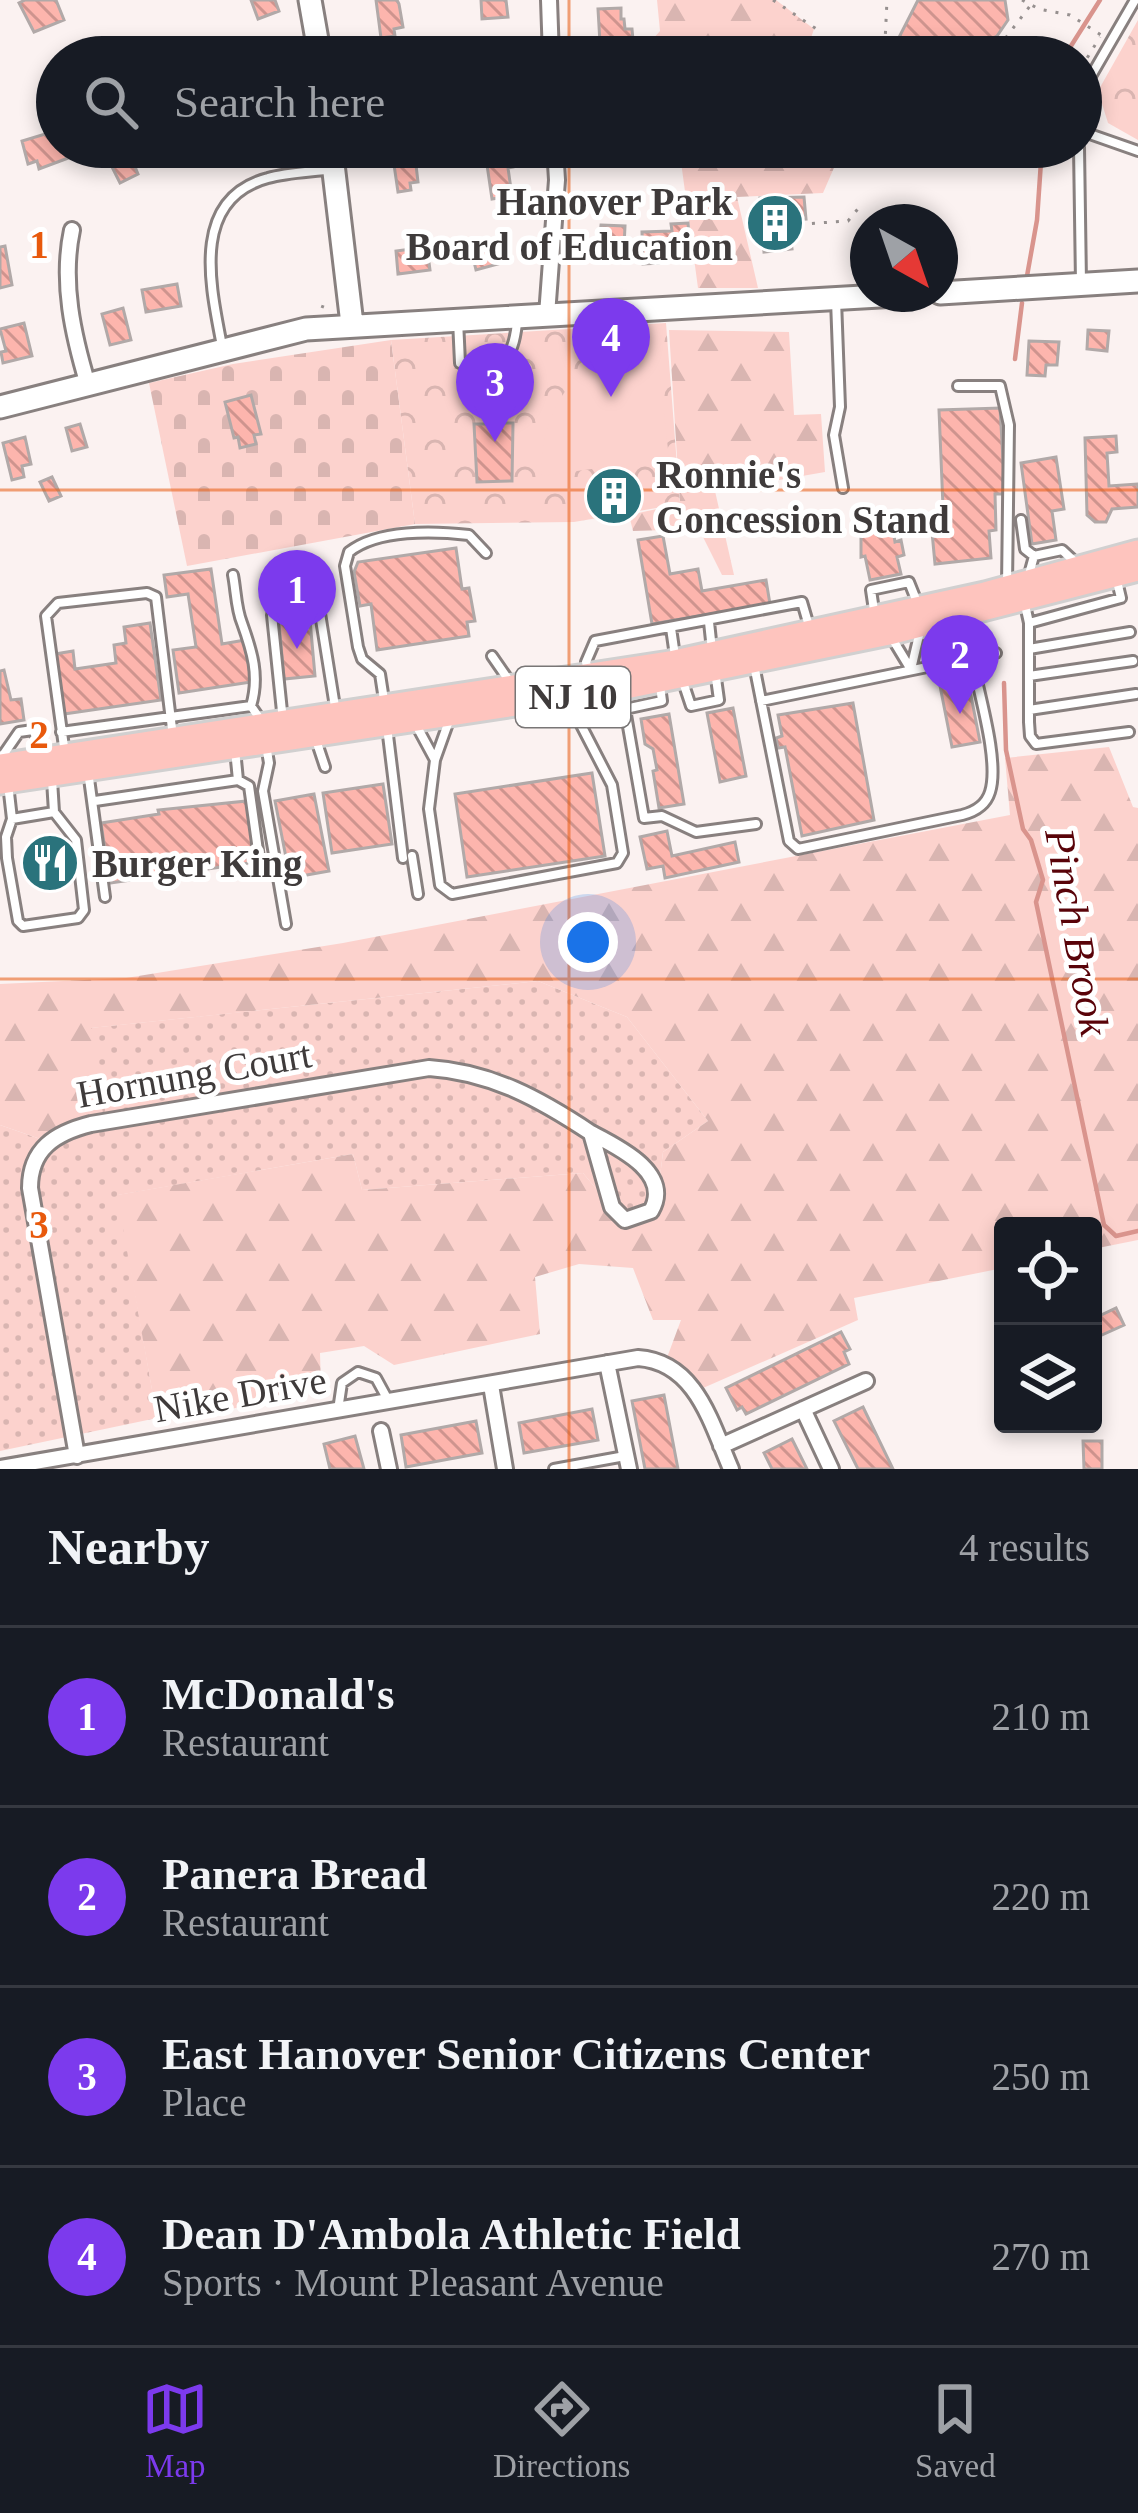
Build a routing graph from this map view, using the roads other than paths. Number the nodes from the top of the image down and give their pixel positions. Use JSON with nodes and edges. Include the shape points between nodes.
{"nodes":[{"id":1,"x":310,"y":0,"type":"edge"},
{"id":2,"x":549,"y":0,"type":"edge"},
{"id":3,"x":1136,"y":0,"type":"edge"},
{"id":4,"x":316,"y":36,"type":"edge"},
{"id":5,"x":550,"y":36,"type":"edge"},
{"id":6,"x":1102,"y":59,"type":"edge"},
{"id":7,"x":1102,"y":139,"type":"edge"},
{"id":8,"x":1138,"y":151,"type":"edge"},
{"id":9,"x":299,"y":168,"type":"edge"},
{"id":10,"x":334,"y":168,"type":"edge"},
{"id":11,"x":555,"y":168,"type":"edge"},
{"id":12,"x":1079,"y":168,"type":"edge"},
{"id":13,"x":73,"y":230,"type":"dead end"},
{"id":14,"x":1138,"y":281,"type":"edge"},
{"id":15,"x":1082,"y":285,"type":"junction"},
{"id":16,"x":958,"y":291,"type":"edge"},
{"id":17,"x":850,"y":297,"type":"edge"},
{"id":18,"x":836,"y":298,"type":"junction"},
{"id":19,"x":547,"y":315,"type":"junction"},
{"id":20,"x":518,"y":316,"type":"junction"},
{"id":21,"x":458,"y":319,"type":"junction"},
{"id":22,"x":352,"y":324,"type":"junction"},
{"id":23,"x":223,"y":351,"type":"junction"},
{"id":24,"x":88,"y":385,"type":"junction"},
{"id":25,"x":958,"y":386,"type":"dead end"},
{"id":26,"x":0,"y":407,"type":"edge"},
{"id":27,"x":843,"y":488,"type":"dead end"},
{"id":28,"x":1021,"y":520,"type":"dead end"},
{"id":29,"x":1138,"y":551,"type":"edge"},
{"id":30,"x":486,"y":554,"type":"dead end"},
{"id":31,"x":1034,"y":556,"type":"junction"},
{"id":32,"x":1080,"y":568,"type":"junction"},
{"id":33,"x":1127,"y":573,"type":"edge"},
{"id":34,"x":233,"y":575,"type":"dead end"},
{"id":35,"x":1022,"y":598,"type":"junction"},
{"id":36,"x":921,"y":617,"type":"junction"},
{"id":37,"x":709,"y":622,"type":"junction"},
{"id":38,"x":882,"y":626,"type":"junction"},
{"id":39,"x":671,"y":628,"type":"junction"},
{"id":40,"x":1130,"y":632,"type":"dead end"},
{"id":41,"x":811,"y":633,"type":"junction"},
{"id":42,"x":1029,"y":649,"type":"junction"},
{"id":43,"x":996,"y":653,"type":"dead end"},
{"id":44,"x":492,"y":656,"type":"dead end"},
{"id":45,"x":972,"y":658,"type":"junction"},
{"id":46,"x":1133,"y":661,"type":"dead end"},
{"id":47,"x":714,"y":662,"type":"junction"},
{"id":48,"x":754,"y":664,"type":"junction"},
{"id":49,"x":910,"y":670,"type":"junction"},
{"id":50,"x":673,"y":673,"type":"junction"},
{"id":51,"x":1029,"y":676,"type":"junction"},
{"id":52,"x":592,"y":685,"type":"junction"},
{"id":53,"x":515,"y":688,"type":"junction"},
{"id":54,"x":1136,"y":694,"type":"edge"},
{"id":55,"x":623,"y":699,"type":"junction"},
{"id":56,"x":761,"y":701,"type":"junction"},
{"id":57,"x":250,"y":706,"type":"junction"},
{"id":58,"x":1029,"y":710,"type":"junction"},
{"id":59,"x":336,"y":715,"type":"junction"},
{"id":60,"x":170,"y":716,"type":"junction"},
{"id":61,"x":386,"y":716,"type":"junction"},
{"id":62,"x":451,"y":716,"type":"junction"},
{"id":63,"x":414,"y":721,"type":"junction"},
{"id":64,"x":271,"y":730,"type":"junction"},
{"id":65,"x":61,"y":731,"type":"junction"},
{"id":66,"x":1130,"y":732,"type":"dead end"},
{"id":67,"x":314,"y":736,"type":"junction"},
{"id":68,"x":174,"y":739,"type":"junction"},
{"id":69,"x":235,"y":748,"type":"junction"},
{"id":70,"x":435,"y":760,"type":"junction"},
{"id":71,"x":54,"y":763,"type":"junction"},
{"id":72,"x":325,"y":767,"type":"dead end"},
{"id":73,"x":88,"y":770,"type":"junction"},
{"id":74,"x":2,"y":773,"type":"edge"},
{"id":75,"x":238,"y":780,"type":"junction"},
{"id":76,"x":95,"y":801,"type":"junction"},
{"id":77,"x":54,"y":812,"type":"junction"},
{"id":78,"x":12,"y":819,"type":"junction"},
{"id":79,"x":756,"y":824,"type":"dead end"},
{"id":80,"x":261,"y":872,"type":"dead end"},
{"id":81,"x":418,"y":894,"type":"dead end"},
{"id":82,"x":105,"y":897,"type":"dead end"},
{"id":83,"x":286,"y":924,"type":"dead end"},
{"id":84,"x":591,"y":1133,"type":"junction"},
{"id":85,"x":607,"y":1363,"type":"junction"},
{"id":86,"x":866,"y":1381,"type":"dead end"},
{"id":87,"x":491,"y":1385,"type":"junction"},
{"id":88,"x":388,"y":1401,"type":"junction"},
{"id":89,"x":803,"y":1409,"type":"junction"},
{"id":90,"x":338,"y":1410,"type":"junction"},
{"id":91,"x":381,"y":1431,"type":"dead end"},
{"id":92,"x":721,"y":1446,"type":"junction"},
{"id":93,"x":77,"y":1456,"type":"junction"},
{"id":94,"x":627,"y":1462,"type":"edge"},
{"id":95,"x":0,"y":1468,"type":"edge"},
{"id":96,"x":388,"y":1469,"type":"edge"},
{"id":97,"x":504,"y":1469,"type":"edge"},
{"id":98,"x":554,"y":1469,"type":"edge"},
{"id":99,"x":731,"y":1469,"type":"edge"},
{"id":100,"x":831,"y":1469,"type":"edge"}],
"edges":[{"from":1,"to":4,"type":"street"},
{"from":2,"to":5,"type":"street"},
{"from":3,"to":6,"type":"lane"},
{"from":7,"to":8,"type":"lane"},
{"from":9,"to":23,"type":"lane","via":[[243,190],[221,212],[209,278]]},
{"from":10,"to":22,"type":"street"},
{"from":11,"to":19,"type":"street"},
{"from":12,"to":15,"type":"lane"},
{"from":13,"to":24,"type":"street","via":[[65,263]]},
{"from":14,"to":15,"type":"street"},
{"from":15,"to":16,"type":"street"},
{"from":17,"to":18,"type":"street"},
{"from":18,"to":19,"type":"street"},
{"from":18,"to":27,"type":"lane","via":[[841,407],[834,435]]},
{"from":19,"to":20,"type":"street"},
{"from":20,"to":21,"type":"street"},
{"from":20,"to":21,"type":"lane","via":[[514,351],[498,362],[460,363]]},
{"from":21,"to":22,"type":"street"},
{"from":22,"to":23,"type":"street"},
{"from":23,"to":24,"type":"street"},
{"from":24,"to":26,"type":"street"},
{"from":25,"to":35,"type":"lane","via":[[1000,386]]},
{"from":28,"to":31,"type":"lane","via":[[1025,549]]},
{"from":29,"to":32,"type":"main road","number":"NJ 10"},
{"from":30,"to":61,"type":"lane","via":[[470,536],[454,534],[380,539],[349,552],[358,647],[380,674]]},
{"from":31,"to":32,"type":"lane","via":[[1062,550]]},
{"from":31,"to":35,"type":"lane"},
{"from":32,"to":35,"type":"main road","number":"NJ 10"},
{"from":33,"to":35,"type":"main road","number":"NJ 10"},
{"from":34,"to":57,"type":"lane","via":[[257,685]]},
{"from":35,"to":36,"type":"main road","number":"NJ 10"},
{"from":35,"to":42,"type":"lane"},
{"from":36,"to":38,"type":"main road","number":"NJ 10"},
{"from":36,"to":49,"type":"lane"},
{"from":37,"to":39,"type":"lane"},
{"from":37,"to":41,"type":"lane","via":[[802,602]]},
{"from":37,"to":47,"type":"lane"},
{"from":38,"to":41,"type":"main road","number":"NJ 10"},
{"from":38,"to":48,"type":"main road","number":"NJ 10"},
{"from":38,"to":49,"type":"lane"},
{"from":39,"to":50,"type":"lane"},
{"from":39,"to":52,"type":"lane","via":[[595,640],[586,662]]},
{"from":40,"to":42,"type":"lane"},
{"from":41,"to":47,"type":"main road","number":"NJ 10"},
{"from":42,"to":51,"type":"lane"},
{"from":43,"to":45,"type":"lane"},
{"from":44,"to":53,"type":"lane"},
{"from":45,"to":49,"type":"lane"},
{"from":45,"to":56,"type":"lane","via":[[993,771],[989,796],[962,815],[834,843],[792,847]]},
{"from":46,"to":51,"type":"lane"},
{"from":47,"to":48,"type":"main road","number":"NJ 10"},
{"from":47,"to":50,"type":"main road","number":"NJ 10"},
{"from":47,"to":50,"type":"lane","via":[[719,700],[692,706]]},
{"from":48,"to":56,"type":"lane"},
{"from":49,"to":56,"type":"lane"},
{"from":50,"to":52,"type":"main road","number":"NJ 10"},
{"from":50,"to":55,"type":"main road","number":"NJ 10"},
{"from":51,"to":58,"type":"lane"},
{"from":52,"to":53,"type":"main road","number":"NJ 10"},
{"from":52,"to":55,"type":"main road","number":"NJ 10"},
{"from":52,"to":62,"type":"main road","number":"NJ 10"},
{"from":52,"to":70,"type":"lane","via":[[581,725],[612,785],[621,860],[452,894],[440,885],[430,809]]},
{"from":53,"to":61,"type":"main road","number":"NJ 10"},
{"from":54,"to":58,"type":"lane"},
{"from":55,"to":79,"type":"lane","via":[[644,818],[662,816],[696,832]]},
{"from":57,"to":60,"type":"lane"},
{"from":57,"to":64,"type":"lane"},
{"from":58,"to":66,"type":"lane","via":[[1036,744]]},
{"from":59,"to":61,"type":"main road","number":"NJ 10"},
{"from":59,"to":64,"type":"main road","number":"NJ 10"},
{"from":59,"to":64,"type":"lane","via":[[319,607],[281,607],[272,615]]},
{"from":60,"to":65,"type":"lane"},
{"from":60,"to":65,"type":"lane","via":[[152,595],[58,603],[46,616]]},
{"from":60,"to":68,"type":"lane"},
{"from":61,"to":63,"type":"main road","number":"NJ 10"},
{"from":61,"to":67,"type":"main road","number":"NJ 10"},
{"from":61,"to":81,"type":"lane"},
{"from":62,"to":63,"type":"main road","number":"NJ 10"},
{"from":62,"to":70,"type":"lane"},
{"from":63,"to":70,"type":"lane"},
{"from":64,"to":67,"type":"main road","number":"NJ 10"},
{"from":64,"to":68,"type":"main road","number":"NJ 10"},
{"from":64,"to":69,"type":"main road","number":"NJ 10"},
{"from":64,"to":83,"type":"lane","via":[[263,791]]},
{"from":65,"to":71,"type":"lane"},
{"from":67,"to":72,"type":"lane"},
{"from":68,"to":71,"type":"main road","number":"NJ 10"},
{"from":69,"to":73,"type":"main road","number":"NJ 10"},
{"from":69,"to":75,"type":"lane"},
{"from":71,"to":73,"type":"main road","number":"NJ 10"},
{"from":71,"to":74,"type":"main road","number":"NJ 10"},
{"from":71,"to":74,"type":"lane","via":[[32,730],[19,732]]},
{"from":71,"to":77,"type":"lane"},
{"from":73,"to":76,"type":"lane"},
{"from":74,"to":78,"type":"lane"},
{"from":75,"to":76,"type":"lane"},
{"from":75,"to":80,"type":"lane","via":[[249,786]]},
{"from":76,"to":82,"type":"lane"},
{"from":77,"to":78,"type":"lane"},
{"from":77,"to":78,"type":"lane","via":[[76,840],[84,910],[78,918],[18,921],[7,858]]},
{"from":84,"to":84,"type":"street","name":"Hornung Court","via":[[612,1208],[626,1220],[651,1211],[652,1178]]},
{"from":84,"to":93,"type":"street","name":"Hornung Court","via":[[509,1085],[429,1068],[57,1134],[33,1161],[30,1188]]},
{"from":85,"to":87,"type":"street","name":"Nike Drive"},
{"from":85,"to":92,"type":"street","name":"Nike Drive","via":[[649,1359],[678,1372]]},
{"from":85,"to":94,"type":"street"},
{"from":86,"to":89,"type":"street"},
{"from":87,"to":88,"type":"street","name":"Nike Drive"},
{"from":87,"to":97,"type":"street"},
{"from":88,"to":90,"type":"street","name":"Nike Drive"},
{"from":88,"to":90,"type":"lane","via":[[376,1378],[358,1372],[342,1383]]},
{"from":89,"to":92,"type":"street"},
{"from":89,"to":100,"type":"street"},
{"from":90,"to":93,"type":"street","name":"Nike Drive"},
{"from":91,"to":96,"type":"street"},
{"from":92,"to":99,"type":"street","name":"Nike Drive"},
{"from":93,"to":95,"type":"street","name":"Nike Drive"},
{"from":94,"to":98,"type":"lane"}]}
